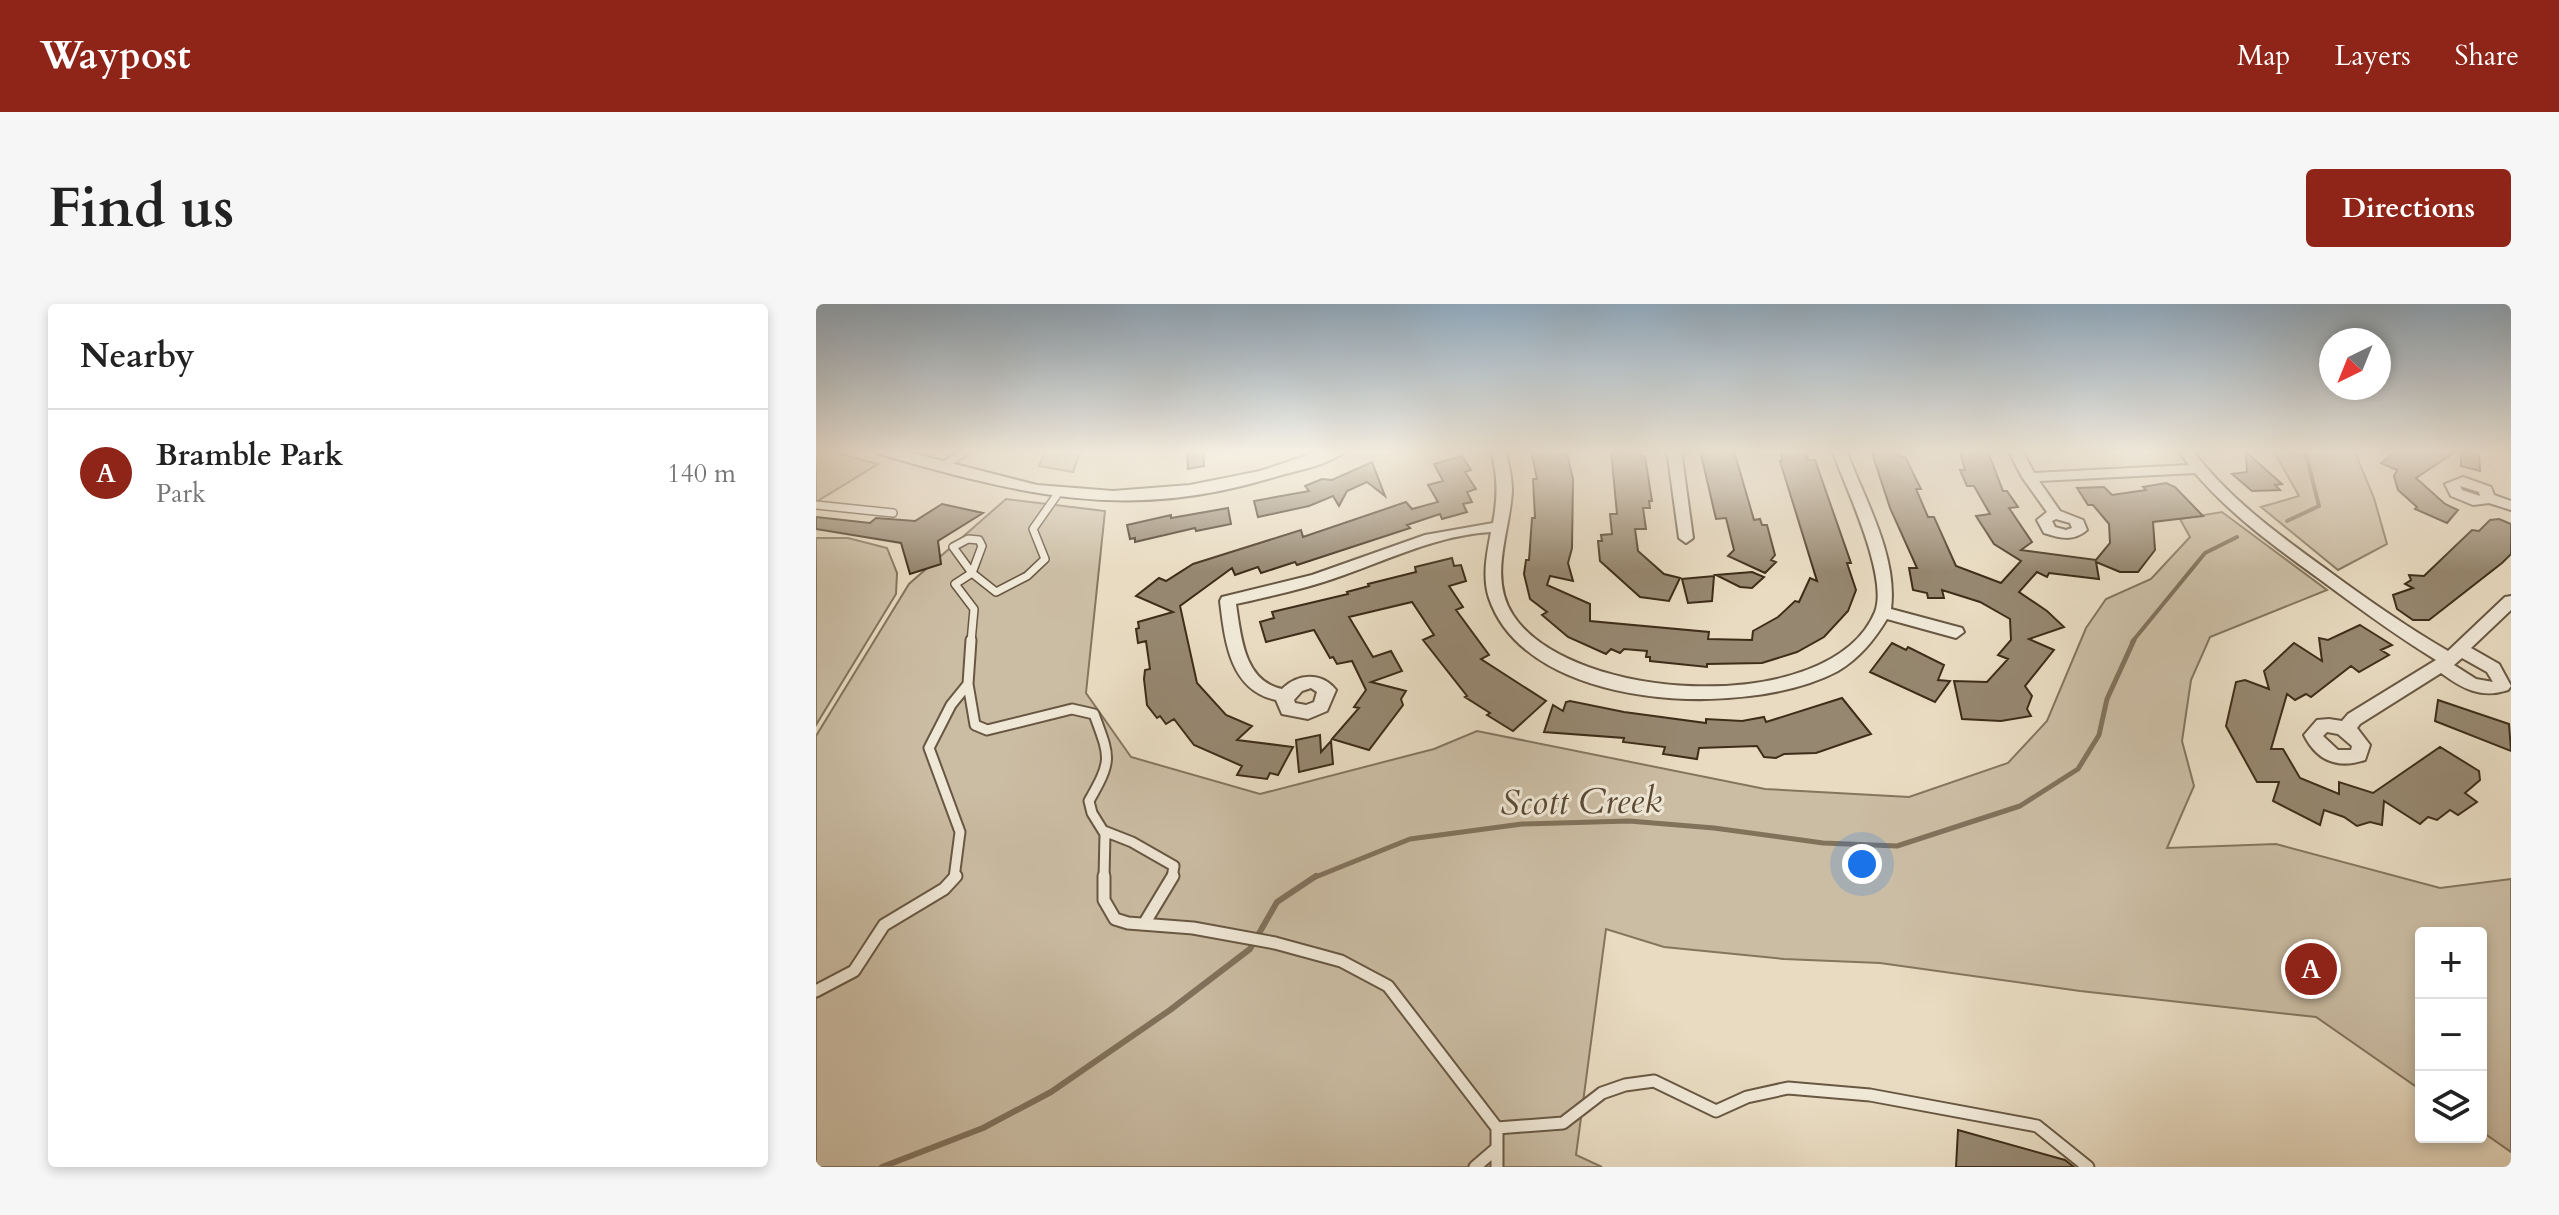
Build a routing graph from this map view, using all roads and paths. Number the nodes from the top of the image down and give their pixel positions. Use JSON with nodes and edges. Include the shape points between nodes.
{"nodes":[{"id":1,"x":1046,"y":490,"type":"edge"},
{"id":2,"x":1177,"y":490,"type":"edge"},
{"id":3,"x":1503,"y":490,"type":"edge"},
{"id":4,"x":1679,"y":490,"type":"edge"},
{"id":5,"x":1853,"y":490,"type":"edge"},
{"id":6,"x":2038,"y":490,"type":"edge"},
{"id":7,"x":2218,"y":490,"type":"edge"},
{"id":8,"x":1059,"y":492,"type":"junction"},
{"id":9,"x":2489,"y":498,"type":"dead end"},
{"id":10,"x":816,"y":505,"type":"edge"},
{"id":11,"x":2511,"y":506,"type":"edge"},
{"id":12,"x":893,"y":513,"type":"dead end"},
{"id":13,"x":2055,"y":514,"type":"dead end"},
{"id":14,"x":1500,"y":527,"type":"junction"},
{"id":15,"x":1686,"y":538,"type":"dead end"},
{"id":16,"x":2511,"y":601,"type":"edge"},
{"id":17,"x":1883,"y":612,"type":"junction"},
{"id":18,"x":1956,"y":632,"type":"dead end"},
{"id":19,"x":2450,"y":658,"type":"junction"},
{"id":20,"x":968,"y":684,"type":"junction"},
{"id":21,"x":1286,"y":696,"type":"dead end"},
{"id":22,"x":2345,"y":730,"type":"dead end"},
{"id":23,"x":1104,"y":831,"type":"junction"},
{"id":24,"x":1144,"y":924,"type":"junction"},
{"id":25,"x":816,"y":991,"type":"edge"},
{"id":26,"x":1497,"y":1128,"type":"junction"},
{"id":27,"x":1496,"y":1149,"type":"junction"},
{"id":28,"x":1475,"y":1167,"type":"edge"},
{"id":29,"x":1497,"y":1167,"type":"edge"},
{"id":30,"x":2088,"y":1167,"type":"edge"}],
"edges":[{"from":1,"to":8,"type":"street"},
{"from":2,"to":8,"type":"street","via":[[1128,495]]},
{"from":3,"to":14,"type":"street"},
{"from":4,"to":15,"type":"street"},
{"from":5,"to":17,"type":"street","via":[[1884,577]]},
{"from":6,"to":13,"type":"street"},
{"from":7,"to":19,"type":"street","via":[[2371,610]]},
{"from":8,"to":20,"type":"lane","via":[[1033,529],[1045,556],[1042,563],[996,592],[973,572],[955,584],[974,609]]},
{"from":9,"to":11,"type":"street"},
{"from":10,"to":12,"type":"lane"},
{"from":14,"to":17,"type":"street","via":[[1492,582],[1502,613],[1537,650],[1602,680],[1707,692],[1769,688],[1841,659],[1866,638]]},
{"from":14,"to":21,"type":"street","via":[[1460,531],[1316,579],[1228,601],[1243,668],[1262,690]]},
{"from":16,"to":19,"type":"street"},
{"from":17,"to":18,"type":"street"},
{"from":19,"to":22,"type":"street"},
{"from":20,"to":23,"type":"lane","via":[[979,729],[1072,709],[1094,714],[1109,756],[1089,801]]},
{"from":20,"to":25,"type":"lane","via":[[929,748],[960,832],[957,875],[944,889],[884,925],[854,971]]},
{"from":23,"to":24,"type":"lane","via":[[1104,900],[1109,912],[1115,919]]},
{"from":23,"to":24,"type":"lane","via":[[1174,866],[1175,873]]},
{"from":24,"to":26,"type":"lane","via":[[1193,928],[1341,961],[1388,986]]},
{"from":26,"to":27,"type":"lane"},
{"from":26,"to":30,"type":"lane","via":[[1563,1123],[1602,1093],[1654,1081],[1716,1111],[1788,1088],[1870,1095],[2037,1126]]},
{"from":27,"to":28,"type":"lane"},
{"from":27,"to":29,"type":"lane"}]}
